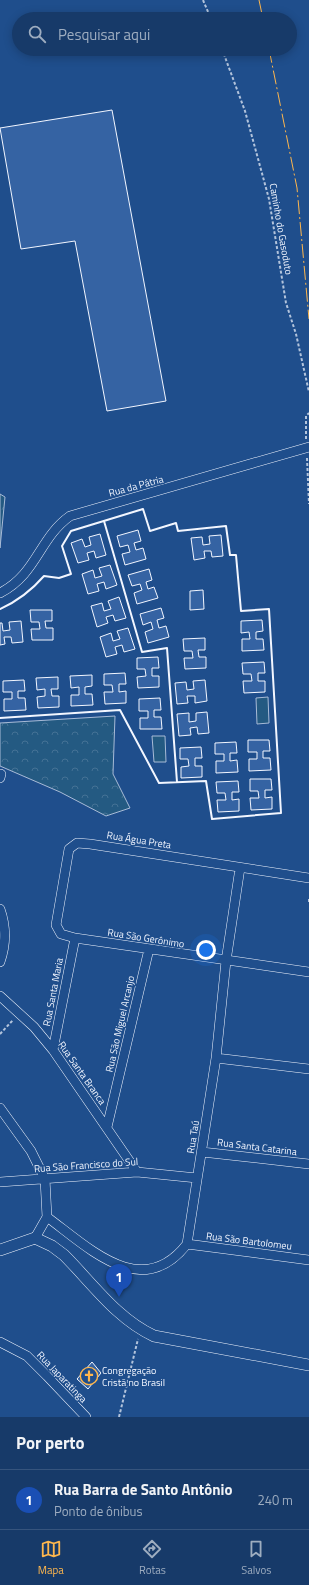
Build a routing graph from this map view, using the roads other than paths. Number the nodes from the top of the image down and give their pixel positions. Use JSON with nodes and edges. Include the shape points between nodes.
{"nodes":[{"id":1,"x":309,"y":447,"type":"edge"},
{"id":2,"x":0,"y":592,"type":"edge"},
{"id":3,"x":240,"y":868,"type":"junction"},
{"id":4,"x":309,"y":878,"type":"edge"},
{"id":5,"x":0,"y":909,"type":"edge"},
{"id":6,"x":75,"y":938,"type":"junction"},
{"id":7,"x":150,"y":950,"type":"junction"},
{"id":8,"x":226,"y":961,"type":"junction"},
{"id":9,"x":0,"y":962,"type":"edge"},
{"id":10,"x":309,"y":972,"type":"edge"},
{"id":11,"x":0,"y":996,"type":"edge"},
{"id":12,"x":53,"y":1050,"type":"junction"},
{"id":13,"x":216,"y":1058,"type":"junction"},
{"id":14,"x":309,"y":1069,"type":"edge"},
{"id":15,"x":0,"y":1108,"type":"edge"},
{"id":16,"x":107,"y":1127,"type":"junction"},
{"id":17,"x":202,"y":1152,"type":"junction"},
{"id":18,"x":309,"y":1164,"type":"edge"},
{"id":19,"x":137,"y":1172,"type":"junction"},
{"id":20,"x":197,"y":1178,"type":"junction"},
{"id":21,"x":45,"y":1179,"type":"junction"},
{"id":22,"x":0,"y":1182,"type":"edge"},
{"id":23,"x":47,"y":1216,"type":"junction"},
{"id":24,"x":35,"y":1238,"type":"junction"},
{"id":25,"x":187,"y":1244,"type":"junction"},
{"id":26,"x":0,"y":1250,"type":"edge"},
{"id":27,"x":309,"y":1260,"type":"edge"},
{"id":28,"x":0,"y":1342,"type":"edge"},
{"id":29,"x":309,"y":1365,"type":"edge"},
{"id":30,"x":86,"y":1417,"type":"edge"}],
"edges":[{"from":1,"to":2,"type":"street","name":"Rua da Pátria","via":[[70,516],[53,532],[21,579]]},
{"from":3,"to":4,"type":"street","name":"Rua Água Preta"},
{"from":3,"to":6,"type":"street","name":"Rua Água Preta","via":[[90,844],[72,845],[69,849],[56,925],[61,934]]},
{"from":3,"to":8,"type":"street","name":"Rua Taú"},
{"from":5,"to":9,"type":"street","via":[[4,930]]},
{"from":6,"to":7,"type":"street","name":"Rua São Gerônimo"},
{"from":6,"to":12,"type":"street","name":"Rua Santa Maria"},
{"from":7,"to":8,"type":"street","name":"Rua São Gerônimo"},
{"from":7,"to":16,"type":"street","name":"Rua São Miguel Arcanjo"},
{"from":8,"to":10,"type":"street","name":"Rua São Gerônimo"},
{"from":8,"to":13,"type":"street","name":"Rua Taú"},
{"from":11,"to":12,"type":"street","name":"Rua Santa Branca","via":[[34,1027]]},
{"from":12,"to":16,"type":"street","name":"Rua Santa Branca"},
{"from":13,"to":14,"type":"street"},
{"from":13,"to":17,"type":"street","name":"Rua Taú"},
{"from":15,"to":21,"type":"street","via":[[31,1151]]},
{"from":16,"to":19,"type":"street","name":"Rua Santa Branca"},
{"from":17,"to":18,"type":"street","name":"Rua Santa Catarina"},
{"from":17,"to":20,"type":"street","name":"Rua Taú"},
{"from":19,"to":20,"type":"street","name":"Rua São Francisco do Sul"},
{"from":19,"to":21,"type":"street","name":"Rua São Francisco do Sul"},
{"from":20,"to":25,"type":"street","name":"Rua Taú"},
{"from":21,"to":22,"type":"street","name":"Rua São Francisco do Sul"},
{"from":21,"to":23,"type":"street"},
{"from":23,"to":24,"type":"street"},
{"from":23,"to":25,"type":"street","via":[[84,1245],[120,1266],[136,1270],[152,1270],[164,1266],[177,1258]]},
{"from":24,"to":26,"type":"street"},
{"from":24,"to":29,"type":"street","via":[[64,1255],[110,1304],[141,1330],[154,1336]]},
{"from":25,"to":27,"type":"street","name":"Rua São Bartolomeu"},
{"from":28,"to":30,"type":"street","name":"Rua Japaratinga","via":[[27,1356]]}]}
